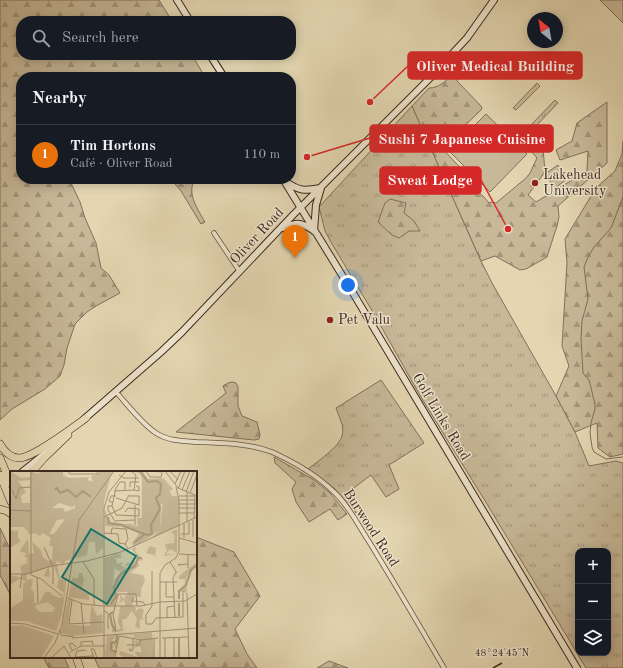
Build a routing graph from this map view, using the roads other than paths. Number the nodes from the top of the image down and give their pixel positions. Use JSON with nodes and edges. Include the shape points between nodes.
{"nodes":[{"id":1,"x":177,"y":0,"type":"edge"},
{"id":2,"x":494,"y":0,"type":"edge"},
{"id":3,"x":187,"y":16,"type":"edge"},
{"id":4,"x":213,"y":60,"type":"edge"},
{"id":5,"x":221,"y":72,"type":"edge"},
{"id":6,"x":286,"y":184,"type":"edge"},
{"id":7,"x":290,"y":184,"type":"edge"},
{"id":8,"x":321,"y":187,"type":"junction"},
{"id":9,"x":300,"y":208,"type":"junction"},
{"id":10,"x":281,"y":228,"type":"junction"},
{"id":11,"x":314,"y":231,"type":"junction"},
{"id":12,"x":214,"y":233,"type":"dead end"},
{"id":13,"x":240,"y":272,"type":"junction"},
{"id":14,"x":116,"y":392,"type":"junction"},
{"id":15,"x":86,"y":418,"type":"junction"},
{"id":16,"x":0,"y":444,"type":"edge"},
{"id":17,"x":0,"y":458,"type":"edge"},
{"id":18,"x":23,"y":471,"type":"edge"},
{"id":19,"x":33,"y":471,"type":"edge"},
{"id":20,"x":0,"y":475,"type":"edge"},
{"id":21,"x":7,"y":485,"type":"edge"},
{"id":22,"x":10,"y":498,"type":"edge"},
{"id":23,"x":0,"y":509,"type":"edge"},
{"id":24,"x":10,"y":513,"type":"edge"},
{"id":25,"x":76,"y":658,"type":"edge"},
{"id":26,"x":81,"y":658,"type":"edge"},
{"id":27,"x":80,"y":668,"type":"edge"},
{"id":28,"x":85,"y":668,"type":"edge"},
{"id":29,"x":444,"y":668,"type":"edge"},
{"id":30,"x":577,"y":668,"type":"edge"}],
"edges":[{"from":1,"to":3,"type":"main road"},
{"from":2,"to":8,"type":"main road","name":"Oliver Road","via":[[467,38]]},
{"from":4,"to":5,"type":"main road"},
{"from":6,"to":9,"type":"main road","name":"Golf Links Road"},
{"from":7,"to":8,"type":"main road","via":[[300,190]]},
{"from":8,"to":9,"type":"main road","name":"Oliver Road"},
{"from":8,"to":11,"type":"main road","via":[[316,205]]},
{"from":9,"to":10,"type":"main road","name":"Oliver Road"},
{"from":9,"to":11,"type":"main road","name":"Golf Links Road"},
{"from":10,"to":11,"type":"main road","via":[[302,224]]},
{"from":10,"to":13,"type":"main road","name":"Oliver Road"},
{"from":11,"to":30,"type":"main road","name":"Golf Links Road"},
{"from":12,"to":13,"type":"street"},
{"from":13,"to":14,"type":"main road","name":"Oliver Road","via":[[182,332]]},
{"from":14,"to":15,"type":"main road","name":"Oliver Road"},
{"from":14,"to":29,"type":"street","name":"Burwood Road","via":[[156,433],[179,440],[256,447],[282,457],[320,480],[344,503]]},
{"from":15,"to":16,"type":"highway","via":[[24,458],[10,456]]},
{"from":15,"to":18,"type":"main road","name":"Oliver Road"},
{"from":15,"to":19,"type":"highway"},
{"from":17,"to":21,"type":"highway"},
{"from":20,"to":21,"type":"highway"},
{"from":21,"to":22,"type":"highway"},
{"from":23,"to":24,"type":"highway"},
{"from":25,"to":27,"type":"highway"},
{"from":26,"to":28,"type":"highway"}]}
